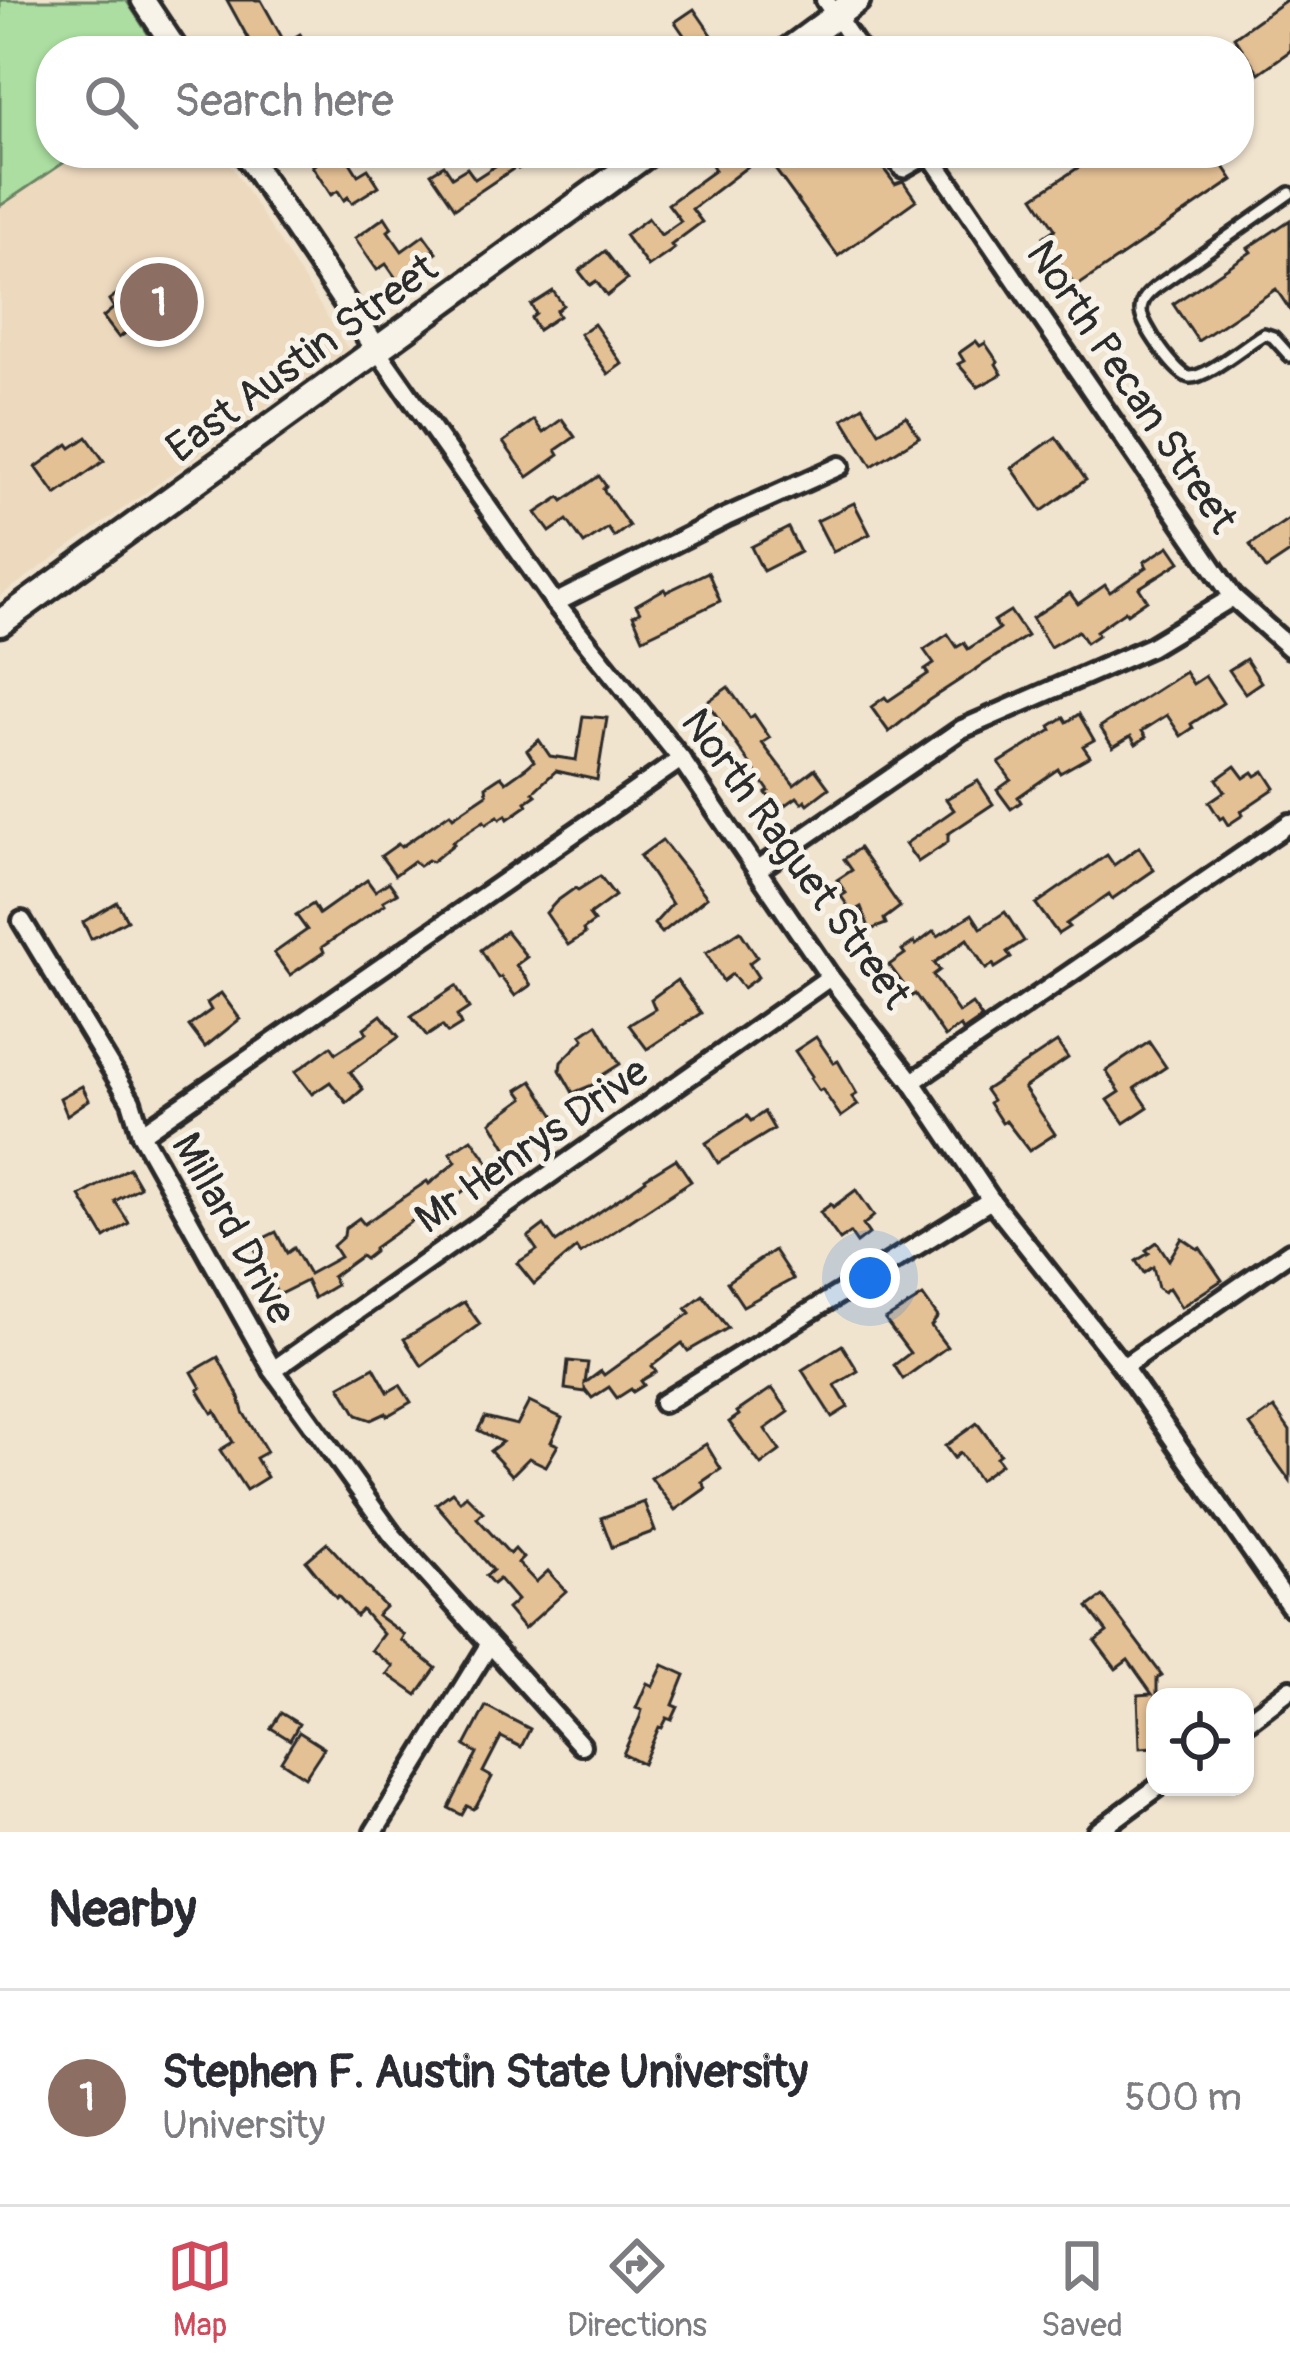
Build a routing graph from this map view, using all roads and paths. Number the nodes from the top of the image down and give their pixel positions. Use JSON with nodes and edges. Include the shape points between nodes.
{"nodes":[{"id":1,"x":857,"y":0,"type":"edge"},
{"id":2,"x":153,"y":4,"type":"edge"},
{"id":3,"x":831,"y":8,"type":"edge"},
{"id":4,"x":169,"y":36,"type":"edge"},
{"id":5,"x":803,"y":36,"type":"edge"},
{"id":6,"x":850,"y":36,"type":"edge"},
{"id":7,"x":255,"y":168,"type":"edge"},
{"id":8,"x":627,"y":168,"type":"edge"},
{"id":9,"x":939,"y":168,"type":"edge"},
{"id":10,"x":1290,"y":193,"type":"edge"},
{"id":11,"x":377,"y":350,"type":"junction"},
{"id":12,"x":1290,"y":356,"type":"edge"},
{"id":13,"x":840,"y":466,"type":"dead end"},
{"id":14,"x":1233,"y":597,"type":"junction"},
{"id":15,"x":555,"y":603,"type":"junction"},
{"id":16,"x":0,"y":623,"type":"edge"},
{"id":17,"x":1290,"y":648,"type":"edge"},
{"id":18,"x":681,"y":759,"type":"junction"},
{"id":19,"x":1290,"y":823,"type":"edge"},
{"id":20,"x":757,"y":870,"type":"junction"},
{"id":21,"x":22,"y":920,"type":"dead end"},
{"id":22,"x":830,"y":976,"type":"junction"},
{"id":23,"x":912,"y":1082,"type":"junction"},
{"id":24,"x":141,"y":1134,"type":"junction"},
{"id":25,"x":991,"y":1200,"type":"junction"},
{"id":26,"x":1290,"y":1252,"type":"edge"},
{"id":27,"x":1123,"y":1366,"type":"junction"},
{"id":28,"x":273,"y":1370,"type":"junction"},
{"id":29,"x":663,"y":1403,"type":"dead end"},
{"id":30,"x":1290,"y":1606,"type":"edge"},
{"id":31,"x":489,"y":1646,"type":"junction"},
{"id":32,"x":1290,"y":1689,"type":"edge"},
{"id":33,"x":1254,"y":1716,"type":"edge"},
{"id":34,"x":581,"y":1745,"type":"dead end"},
{"id":35,"x":1146,"y":1796,"type":"edge"},
{"id":36,"x":374,"y":1832,"type":"edge"},
{"id":37,"x":1097,"y":1832,"type":"edge"}],
"edges":[{"from":1,"to":3,"type":"main road"},
{"from":2,"to":4,"type":"street"},
{"from":3,"to":5,"type":"main road"},
{"from":3,"to":6,"type":"street"},
{"from":7,"to":11,"type":"street","name":"North Raguet Street"},
{"from":8,"to":11,"type":"main road","name":"East Austin Street"},
{"from":9,"to":14,"type":"street","name":"North Pecan Street"},
{"from":10,"to":12,"type":"lane","via":[[1141,304],[1141,318],[1188,376],[1264,334]]},
{"from":11,"to":15,"type":"street","name":"North Raguet Street"},
{"from":11,"to":16,"type":"main road","name":"East Austin Street"},
{"from":13,"to":15,"type":"street"},
{"from":14,"to":17,"type":"street","name":"North Pecan Street"},
{"from":14,"to":20,"type":"street","via":[[1150,647],[962,729]]},
{"from":15,"to":18,"type":"street","name":"North Raguet Street"},
{"from":18,"to":20,"type":"street","name":"North Raguet Street"},
{"from":18,"to":24,"type":"street","name":"Millard Drive"},
{"from":19,"to":23,"type":"street"},
{"from":20,"to":22,"type":"street","name":"North Raguet Street"},
{"from":21,"to":24,"type":"street","via":[[131,1101]]},
{"from":22,"to":23,"type":"street","name":"North Raguet Street"},
{"from":22,"to":28,"type":"street","name":"Mr Henrys Drive"},
{"from":23,"to":25,"type":"street","name":"North Raguet Street"},
{"from":24,"to":28,"type":"street","name":"Millard Drive"},
{"from":25,"to":27,"type":"street","name":"North Raguet Street"},
{"from":25,"to":29,"type":"street"},
{"from":26,"to":27,"type":"street"},
{"from":27,"to":30,"type":"street","name":"North Raguet Street"},
{"from":28,"to":31,"type":"street","name":"Millard Drive","via":[[393,1536]]},
{"from":31,"to":34,"type":"street","name":"Millard Drive"},
{"from":31,"to":36,"type":"street"},
{"from":32,"to":33,"type":"street"},
{"from":35,"to":37,"type":"street"}]}
